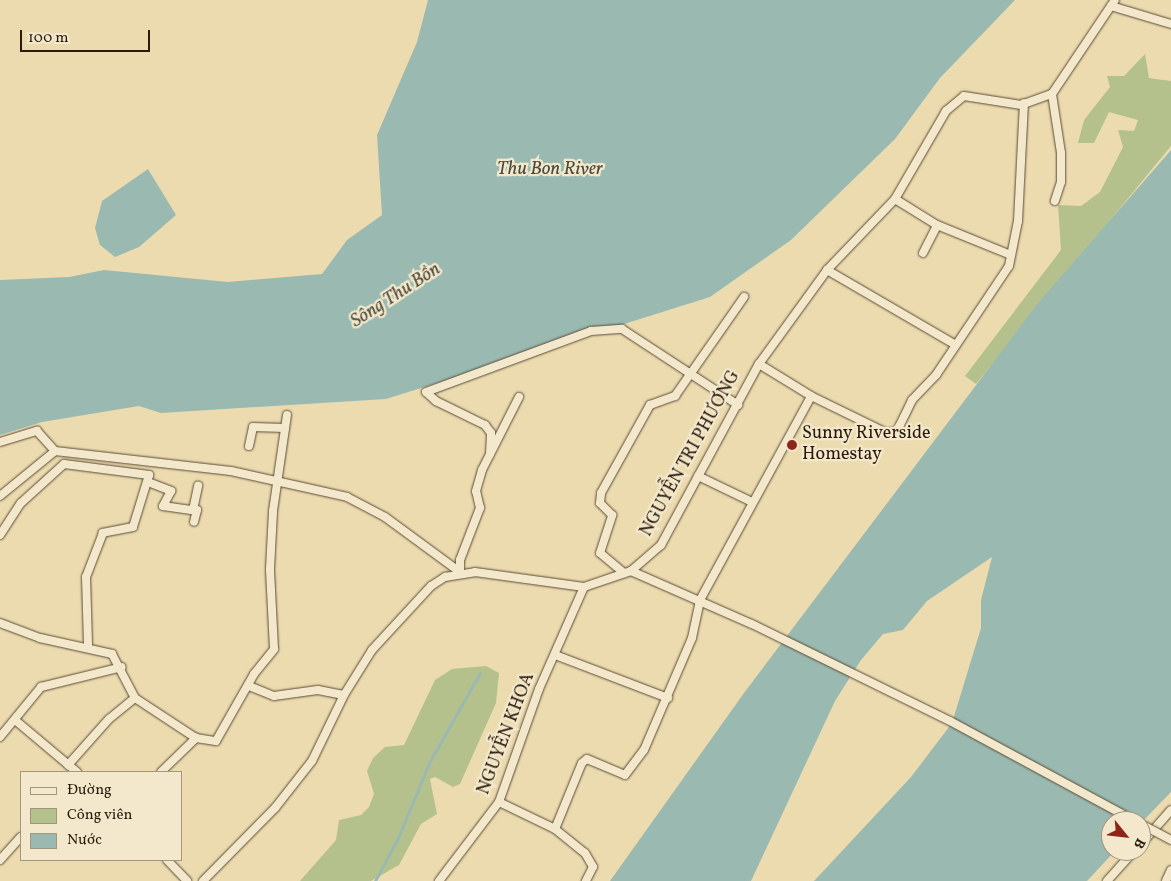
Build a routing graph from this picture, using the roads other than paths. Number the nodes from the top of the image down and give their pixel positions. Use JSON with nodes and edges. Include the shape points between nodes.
{"nodes":[{"id":1,"x":1113,"y":3,"type":"edge"},
{"id":2,"x":1171,"y":24,"type":"edge"},
{"id":3,"x":1052,"y":94,"type":"junction"},
{"id":4,"x":1024,"y":103,"type":"junction"},
{"id":5,"x":895,"y":199,"type":"junction"},
{"id":6,"x":1054,"y":201,"type":"dead end"},
{"id":7,"x":936,"y":225,"type":"junction"},
{"id":8,"x":923,"y":253,"type":"dead end"},
{"id":9,"x":1011,"y":255,"type":"junction"},
{"id":10,"x":827,"y":270,"type":"junction"},
{"id":11,"x":744,"y":297,"type":"dead end"},
{"id":12,"x":954,"y":344,"type":"junction"},
{"id":13,"x":758,"y":364,"type":"junction"},
{"id":14,"x":690,"y":377,"type":"junction"},
{"id":15,"x":811,"y":396,"type":"junction"},
{"id":16,"x":519,"y":397,"type":"dead end"},
{"id":17,"x":738,"y":405,"type":"junction"},
{"id":18,"x":287,"y":415,"type":"dead end"},
{"id":19,"x":285,"y":428,"type":"junction"},
{"id":20,"x":0,"y":442,"type":"edge"},
{"id":21,"x":249,"y":446,"type":"dead end"},
{"id":22,"x":54,"y":451,"type":"junction"},
{"id":23,"x":490,"y":454,"type":"junction"},
{"id":24,"x":698,"y":476,"type":"junction"},
{"id":25,"x":278,"y":480,"type":"junction"},
{"id":26,"x":148,"y":482,"type":"junction"},
{"id":27,"x":198,"y":486,"type":"dead end"},
{"id":28,"x":0,"y":496,"type":"edge"},
{"id":29,"x":750,"y":502,"type":"junction"},
{"id":30,"x":193,"y":510,"type":"junction"},
{"id":31,"x":194,"y":522,"type":"dead end"},
{"id":32,"x":0,"y":535,"type":"edge"},
{"id":33,"x":460,"y":572,"type":"junction"},
{"id":34,"x":628,"y":572,"type":"junction"},
{"id":35,"x":584,"y":586,"type":"junction"},
{"id":36,"x":700,"y":600,"type":"junction"},
{"id":37,"x":0,"y":623,"type":"edge"},
{"id":38,"x":88,"y":646,"type":"junction"},
{"id":39,"x":555,"y":655,"type":"junction"},
{"id":40,"x":122,"y":667,"type":"junction"},
{"id":41,"x":249,"y":686,"type":"junction"},
{"id":42,"x":344,"y":694,"type":"junction"},
{"id":43,"x":134,"y":698,"type":"junction"},
{"id":44,"x":668,"y":698,"type":"junction"},
{"id":45,"x":15,"y":720,"type":"junction"},
{"id":46,"x":0,"y":737,"type":"edge"},
{"id":47,"x":196,"y":738,"type":"junction"},
{"id":48,"x":68,"y":765,"type":"junction"},
{"id":49,"x":76,"y":771,"type":"edge"},
{"id":50,"x":163,"y":771,"type":"edge"},
{"id":51,"x":499,"y":802,"type":"junction"},
{"id":52,"x":1171,"y":810,"type":"edge"},
{"id":53,"x":1116,"y":811,"type":"edge"},
{"id":54,"x":555,"y":829,"type":"junction"},
{"id":55,"x":1151,"y":829,"type":"edge"},
{"id":56,"x":1151,"y":833,"type":"edge"},
{"id":57,"x":20,"y":838,"type":"edge"},
{"id":58,"x":1171,"y":840,"type":"edge"},
{"id":59,"x":0,"y":860,"type":"edge"},
{"id":60,"x":168,"y":861,"type":"edge"},
{"id":61,"x":1125,"y":861,"type":"edge"},
{"id":62,"x":1171,"y":870,"type":"edge"},
{"id":63,"x":187,"y":881,"type":"edge"},
{"id":64,"x":203,"y":881,"type":"edge"},
{"id":65,"x":439,"y":881,"type":"edge"},
{"id":66,"x":586,"y":881,"type":"edge"},
{"id":67,"x":1108,"y":881,"type":"edge"},
{"id":68,"x":1166,"y":881,"type":"edge"}],
"edges":[{"from":1,"to":2,"type":"street"},
{"from":1,"to":3,"type":"street"},
{"from":3,"to":4,"type":"street","name":"NGUYỄN TRI PHƯƠNG"},
{"from":3,"to":6,"type":"street","via":[[1061,153],[1061,182]]},
{"from":4,"to":5,"type":"street","name":"NGUYỄN TRI PHƯƠNG","via":[[974,95],[954,101]]},
{"from":4,"to":9,"type":"street","via":[[1018,221]]},
{"from":5,"to":7,"type":"street"},
{"from":5,"to":10,"type":"street","name":"NGUYỄN TRI PHƯƠNG"},
{"from":7,"to":8,"type":"street"},
{"from":7,"to":9,"type":"street"},
{"from":9,"to":12,"type":"street","via":[[1007,270]]},
{"from":10,"to":12,"type":"street"},
{"from":10,"to":13,"type":"street","name":"NGUYỄN TRI PHƯƠNG"},
{"from":11,"to":14,"type":"street"},
{"from":12,"to":15,"type":"street","via":[[936,375],[912,400],[893,434]]},
{"from":13,"to":15,"type":"street"},
{"from":13,"to":17,"type":"street","name":"NGUYỄN TRI PHƯƠNG"},
{"from":14,"to":17,"type":"street"},
{"from":14,"to":23,"type":"street","via":[[659,351],[622,329],[611,328],[574,336],[426,392],[436,401],[485,425],[491,432]]},
{"from":14,"to":34,"type":"street","via":[[672,399],[650,405],[600,496],[600,503],[612,515],[600,553]]},
{"from":15,"to":29,"type":"street"},
{"from":16,"to":23,"type":"street"},
{"from":17,"to":24,"type":"street","name":"NGUYỄN TRI PHƯƠNG"},
{"from":18,"to":19,"type":"street"},
{"from":19,"to":21,"type":"street","via":[[253,427]]},
{"from":19,"to":25,"type":"street"},
{"from":20,"to":22,"type":"street","via":[[37,431]]},
{"from":22,"to":25,"type":"street","via":[[231,471]]},
{"from":22,"to":28,"type":"street"},
{"from":23,"to":33,"type":"street","via":[[476,491],[480,508],[460,560]]},
{"from":24,"to":29,"type":"street"},
{"from":24,"to":34,"type":"street","name":"NGUYỄN TRI PHƯƠNG","via":[[661,544]]},
{"from":25,"to":33,"type":"street","via":[[347,497],[385,518]]},
{"from":25,"to":41,"type":"street","via":[[270,569],[274,649]]},
{"from":26,"to":30,"type":"street","via":[[170,491],[163,506]]},
{"from":26,"to":32,"type":"street","via":[[149,475],[64,464],[21,502]]},
{"from":26,"to":38,"type":"street","via":[[134,527],[103,533],[86,577]]},
{"from":27,"to":30,"type":"street"},
{"from":29,"to":36,"type":"street"},
{"from":30,"to":31,"type":"street","via":[[197,510]]},
{"from":33,"to":35,"type":"street","name":"NGUYỄN TRI PHƯƠNG"},
{"from":33,"to":42,"type":"street","via":[[431,586],[398,620],[372,650]]},
{"from":34,"to":35,"type":"street","name":"NGUYỄN TRI PHƯƠNG"},
{"from":34,"to":36,"type":"street"},
{"from":35,"to":39,"type":"street","name":"NGUYỄN KHOA"},
{"from":36,"to":44,"type":"street","via":[[692,638]]},
{"from":36,"to":53,"type":"street","via":[[950,721]]},
{"from":37,"to":38,"type":"street","via":[[40,638]]},
{"from":38,"to":40,"type":"street","via":[[112,654]]},
{"from":39,"to":44,"type":"street"},
{"from":39,"to":51,"type":"street","name":"NGUYỄN KHOA","via":[[538,689]]},
{"from":40,"to":43,"type":"street"},
{"from":40,"to":45,"type":"street","via":[[41,687]]},
{"from":41,"to":42,"type":"street","via":[[274,696],[318,690]]},
{"from":41,"to":47,"type":"street","via":[[216,741]]},
{"from":42,"to":64,"type":"street","via":[[312,761],[275,808]]},
{"from":43,"to":47,"type":"street"},
{"from":43,"to":48,"type":"street","via":[[109,718]]},
{"from":44,"to":54,"type":"street","via":[[655,731],[628,773],[619,774],[587,759],[582,763]]},
{"from":45,"to":46,"type":"street"},
{"from":45,"to":48,"type":"street"},
{"from":47,"to":50,"type":"street"},
{"from":48,"to":49,"type":"street"},
{"from":51,"to":54,"type":"street"},
{"from":51,"to":65,"type":"street","name":"NGUYỄN KHOA"},
{"from":52,"to":56,"type":"street"},
{"from":54,"to":66,"type":"street","via":[[588,856],[593,867]]},
{"from":55,"to":58,"type":"street","bridge":true},
{"from":57,"to":59,"type":"street"},
{"from":60,"to":63,"type":"street"},
{"from":61,"to":67,"type":"street"},
{"from":62,"to":68,"type":"street"}]}
